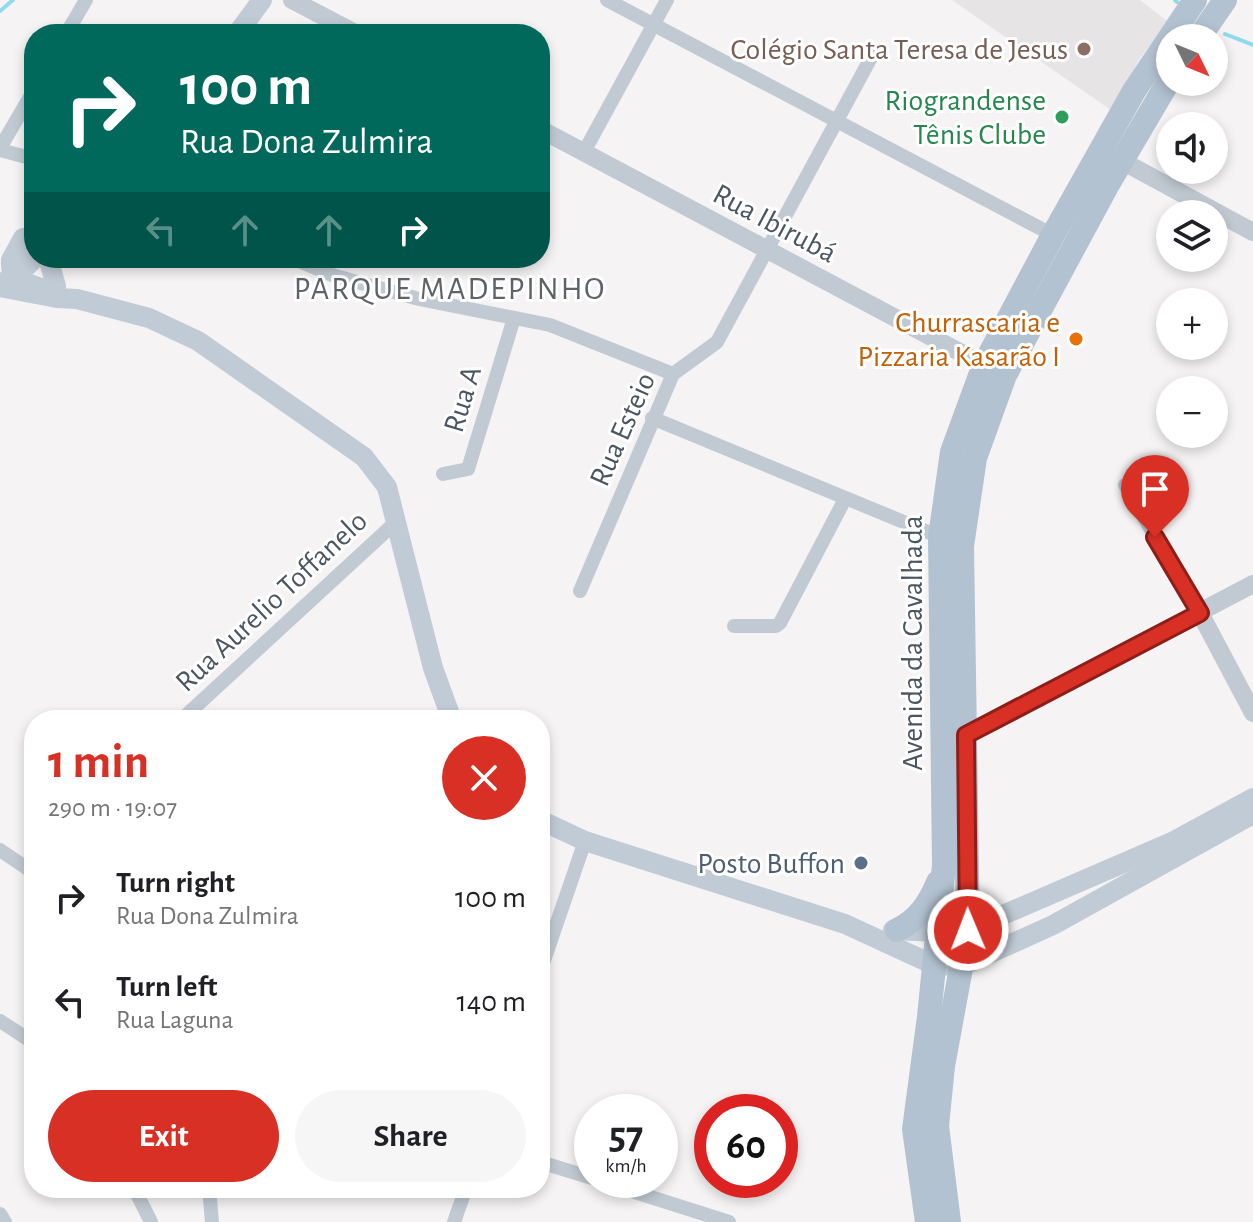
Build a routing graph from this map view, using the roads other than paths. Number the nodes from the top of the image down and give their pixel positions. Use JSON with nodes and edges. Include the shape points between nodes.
{"nodes":[{"id":1,"x":86,"y":0,"type":"edge"},
{"id":2,"x":262,"y":0,"type":"edge"},
{"id":3,"x":292,"y":0,"type":"edge"},
{"id":4,"x":607,"y":0,"type":"edge"},
{"id":5,"x":667,"y":0,"type":"edge"},
{"id":6,"x":1195,"y":0,"type":"edge"},
{"id":7,"x":1225,"y":0,"type":"edge"},
{"id":8,"x":72,"y":24,"type":"edge"},
{"id":9,"x":244,"y":24,"type":"edge"},
{"id":10,"x":338,"y":24,"type":"edge"},
{"id":11,"x":1209,"y":24,"type":"edge"},
{"id":12,"x":654,"y":25,"type":"junction"},
{"id":13,"x":873,"y":54,"type":"dead end"},
{"id":14,"x":1157,"y":96,"type":"edge"},
{"id":15,"x":24,"y":107,"type":"edge"},
{"id":16,"x":838,"y":122,"type":"junction"},
{"id":17,"x":550,"y":134,"type":"edge"},
{"id":18,"x":0,"y":149,"type":"edge"},
{"id":19,"x":584,"y":152,"type":"junction"},
{"id":20,"x":1111,"y":155,"type":"junction"},
{"id":21,"x":24,"y":156,"type":"edge"},
{"id":22,"x":1253,"y":232,"type":"edge"},
{"id":23,"x":1053,"y":235,"type":"junction"},
{"id":24,"x":24,"y":237,"type":"edge"},
{"id":25,"x":24,"y":241,"type":"edge"},
{"id":26,"x":0,"y":251,"type":"edge"},
{"id":27,"x":768,"y":252,"type":"junction"},
{"id":28,"x":24,"y":265,"type":"edge"},
{"id":29,"x":52,"y":268,"type":"edge"},
{"id":30,"x":316,"y":268,"type":"edge"},
{"id":31,"x":6,"y":276,"type":"edge"},
{"id":32,"x":0,"y":287,"type":"edge"},
{"id":33,"x":63,"y":294,"type":"junction"},
{"id":34,"x":514,"y":318,"type":"junction"},
{"id":35,"x":984,"y":365,"type":"junction"},
{"id":36,"x":673,"y":374,"type":"junction"},
{"id":37,"x":652,"y":418,"type":"junction"},
{"id":38,"x":443,"y":474,"type":"dead end"},
{"id":39,"x":1125,"y":485,"type":"dead end"},
{"id":40,"x":845,"y":499,"type":"junction"},
{"id":41,"x":397,"y":521,"type":"junction"},
{"id":42,"x":940,"y":537,"type":"junction"},
{"id":43,"x":1253,"y":584,"type":"edge"},
{"id":44,"x":580,"y":591,"type":"dead end"},
{"id":45,"x":1200,"y":613,"type":"junction"},
{"id":46,"x":734,"y":626,"type":"dead end"},
{"id":47,"x":192,"y":710,"type":"edge"},
{"id":48,"x":448,"y":710,"type":"edge"},
{"id":49,"x":1253,"y":713,"type":"edge"},
{"id":50,"x":966,"y":735,"type":"junction"},
{"id":51,"x":1253,"y":798,"type":"edge"},
{"id":52,"x":1253,"y":814,"type":"edge"},
{"id":53,"x":550,"y":825,"type":"edge"},
{"id":54,"x":585,"y":841,"type":"junction"},
{"id":55,"x":0,"y":850,"type":"edge"},
{"id":56,"x":944,"y":865,"type":"junction"},
{"id":57,"x":24,"y":866,"type":"edge"},
{"id":58,"x":1042,"y":899,"type":"junction"},
{"id":59,"x":845,"y":924,"type":"junction"},
{"id":60,"x":1053,"y":925,"type":"junction"},
{"id":61,"x":897,"y":930,"type":"junction"},
{"id":62,"x":968,"y":930,"type":"junction"},
{"id":63,"x":938,"y":932,"type":"junction"},
{"id":64,"x":550,"y":943,"type":"edge"},
{"id":65,"x":934,"y":965,"type":"junction"},
{"id":66,"x":962,"y":966,"type":"junction"},
{"id":67,"x":0,"y":1021,"type":"edge"},
{"id":68,"x":24,"y":1037,"type":"edge"},
{"id":69,"x":550,"y":1165,"type":"edge"},
{"id":70,"x":574,"y":1173,"type":"edge"},
{"id":71,"x":139,"y":1198,"type":"edge"},
{"id":72,"x":210,"y":1198,"type":"edge"},
{"id":73,"x":462,"y":1198,"type":"edge"},
{"id":74,"x":654,"y":1198,"type":"edge"},
{"id":75,"x":0,"y":1214,"type":"edge"},
{"id":76,"x":5,"y":1222,"type":"edge"},
{"id":77,"x":151,"y":1222,"type":"edge"},
{"id":78,"x":212,"y":1222,"type":"edge"},
{"id":79,"x":454,"y":1222,"type":"edge"},
{"id":80,"x":729,"y":1222,"type":"edge"},
{"id":81,"x":927,"y":1222,"type":"edge"},
{"id":82,"x":949,"y":1222,"type":"edge"}],
"edges":[{"from":1,"to":8,"type":"street"},
{"from":2,"to":9,"type":"main road"},
{"from":3,"to":10,"type":"street"},
{"from":4,"to":12,"type":"street"},
{"from":5,"to":12,"type":"street"},
{"from":6,"to":20,"type":"main road","name":"Avenida da Cavalhada","via":[[1134,91]]},
{"from":7,"to":11,"type":"main road"},
{"from":12,"to":16,"type":"street"},
{"from":12,"to":19,"type":"street"},
{"from":13,"to":16,"type":"street","name":"Rua Esteio"},
{"from":14,"to":20,"type":"main road","name":"Avenida da Cavalhada"},
{"from":15,"to":18,"type":"street"},
{"from":16,"to":23,"type":"street"},
{"from":16,"to":27,"type":"street","name":"Rua Esteio"},
{"from":17,"to":19,"type":"street","name":"Rua Ibirubá"},
{"from":18,"to":21,"type":"street"},
{"from":19,"to":27,"type":"street","name":"Rua Ibirubá"},
{"from":20,"to":22,"type":"street"},
{"from":20,"to":23,"type":"main road","name":"Avenida da Cavalhada"},
{"from":20,"to":50,"type":"main road","name":"Avenida da Cavalhada","via":[[1005,375],[975,458],[962,546]]},
{"from":23,"to":35,"type":"main road","name":"Avenida da Cavalhada"},
{"from":24,"to":26,"type":"main road"},
{"from":25,"to":31,"type":"main road"},
{"from":27,"to":35,"type":"street","name":"Rua Ibirubá"},
{"from":27,"to":36,"type":"street","name":"Rua Esteio","via":[[717,342]]},
{"from":28,"to":31,"type":"main road"},
{"from":29,"to":33,"type":"main road"},
{"from":30,"to":34,"type":"street","via":[[419,299]]},
{"from":31,"to":33,"type":"main road"},
{"from":32,"to":33,"type":"main road"},
{"from":33,"to":41,"type":"main road","via":[[149,318],[198,341],[364,457],[387,487]]},
{"from":34,"to":36,"type":"street","via":[[550,325]]},
{"from":34,"to":38,"type":"street","name":"Rua A","via":[[468,469]]},
{"from":35,"to":42,"type":"main road","name":"Avenida da Cavalhada","via":[[952,452]]},
{"from":36,"to":37,"type":"street","name":"Rua Esteio"},
{"from":37,"to":40,"type":"street"},
{"from":37,"to":44,"type":"street","name":"Rua Esteio"},
{"from":39,"to":45,"type":"street"},
{"from":40,"to":42,"type":"street"},
{"from":40,"to":46,"type":"street","via":[[780,623]]},
{"from":41,"to":47,"type":"street","name":"Rua Aurelio Toffanelo"},
{"from":41,"to":48,"type":"main road"},
{"from":42,"to":56,"type":"main road","name":"Avenida da Cavalhada"},
{"from":43,"to":45,"type":"street"},
{"from":45,"to":49,"type":"street"},
{"from":45,"to":50,"type":"street"},
{"from":50,"to":62,"type":"main road","name":"Avenida da Cavalhada"},
{"from":51,"to":58,"type":"main road","via":[[1172,842]]},
{"from":52,"to":60,"type":"main road"},
{"from":53,"to":54,"type":"main road"},
{"from":54,"to":59,"type":"main road"},
{"from":54,"to":64,"type":"street"},
{"from":55,"to":57,"type":"street"},
{"from":56,"to":61,"type":"main road","via":[[925,909]]},
{"from":56,"to":63,"type":"main road","name":"Avenida da Cavalhada"},
{"from":58,"to":60,"type":"main road"},
{"from":58,"to":62,"type":"main road"},
{"from":59,"to":61,"type":"main road"},
{"from":59,"to":65,"type":"main road"},
{"from":60,"to":66,"type":"main road"},
{"from":61,"to":63,"type":"main road"},
{"from":62,"to":63,"type":"main road"},
{"from":62,"to":66,"type":"main road","name":"Avenida da Cavalhada"},
{"from":63,"to":65,"type":"main road","name":"Avenida da Cavalhada"},
{"from":65,"to":66,"type":"main road"},
{"from":65,"to":81,"type":"main road","name":"Avenida da Cavalhada","via":[[914,1129]]},
{"from":66,"to":82,"type":"main road","name":"Avenida da Cavalhada","via":[[937,1126]]},
{"from":67,"to":68,"type":"street"},
{"from":69,"to":70,"type":"street"},
{"from":71,"to":77,"type":"street"},
{"from":72,"to":78,"type":"street"},
{"from":73,"to":79,"type":"street"},
{"from":74,"to":80,"type":"street"},
{"from":75,"to":76,"type":"street"}]}
